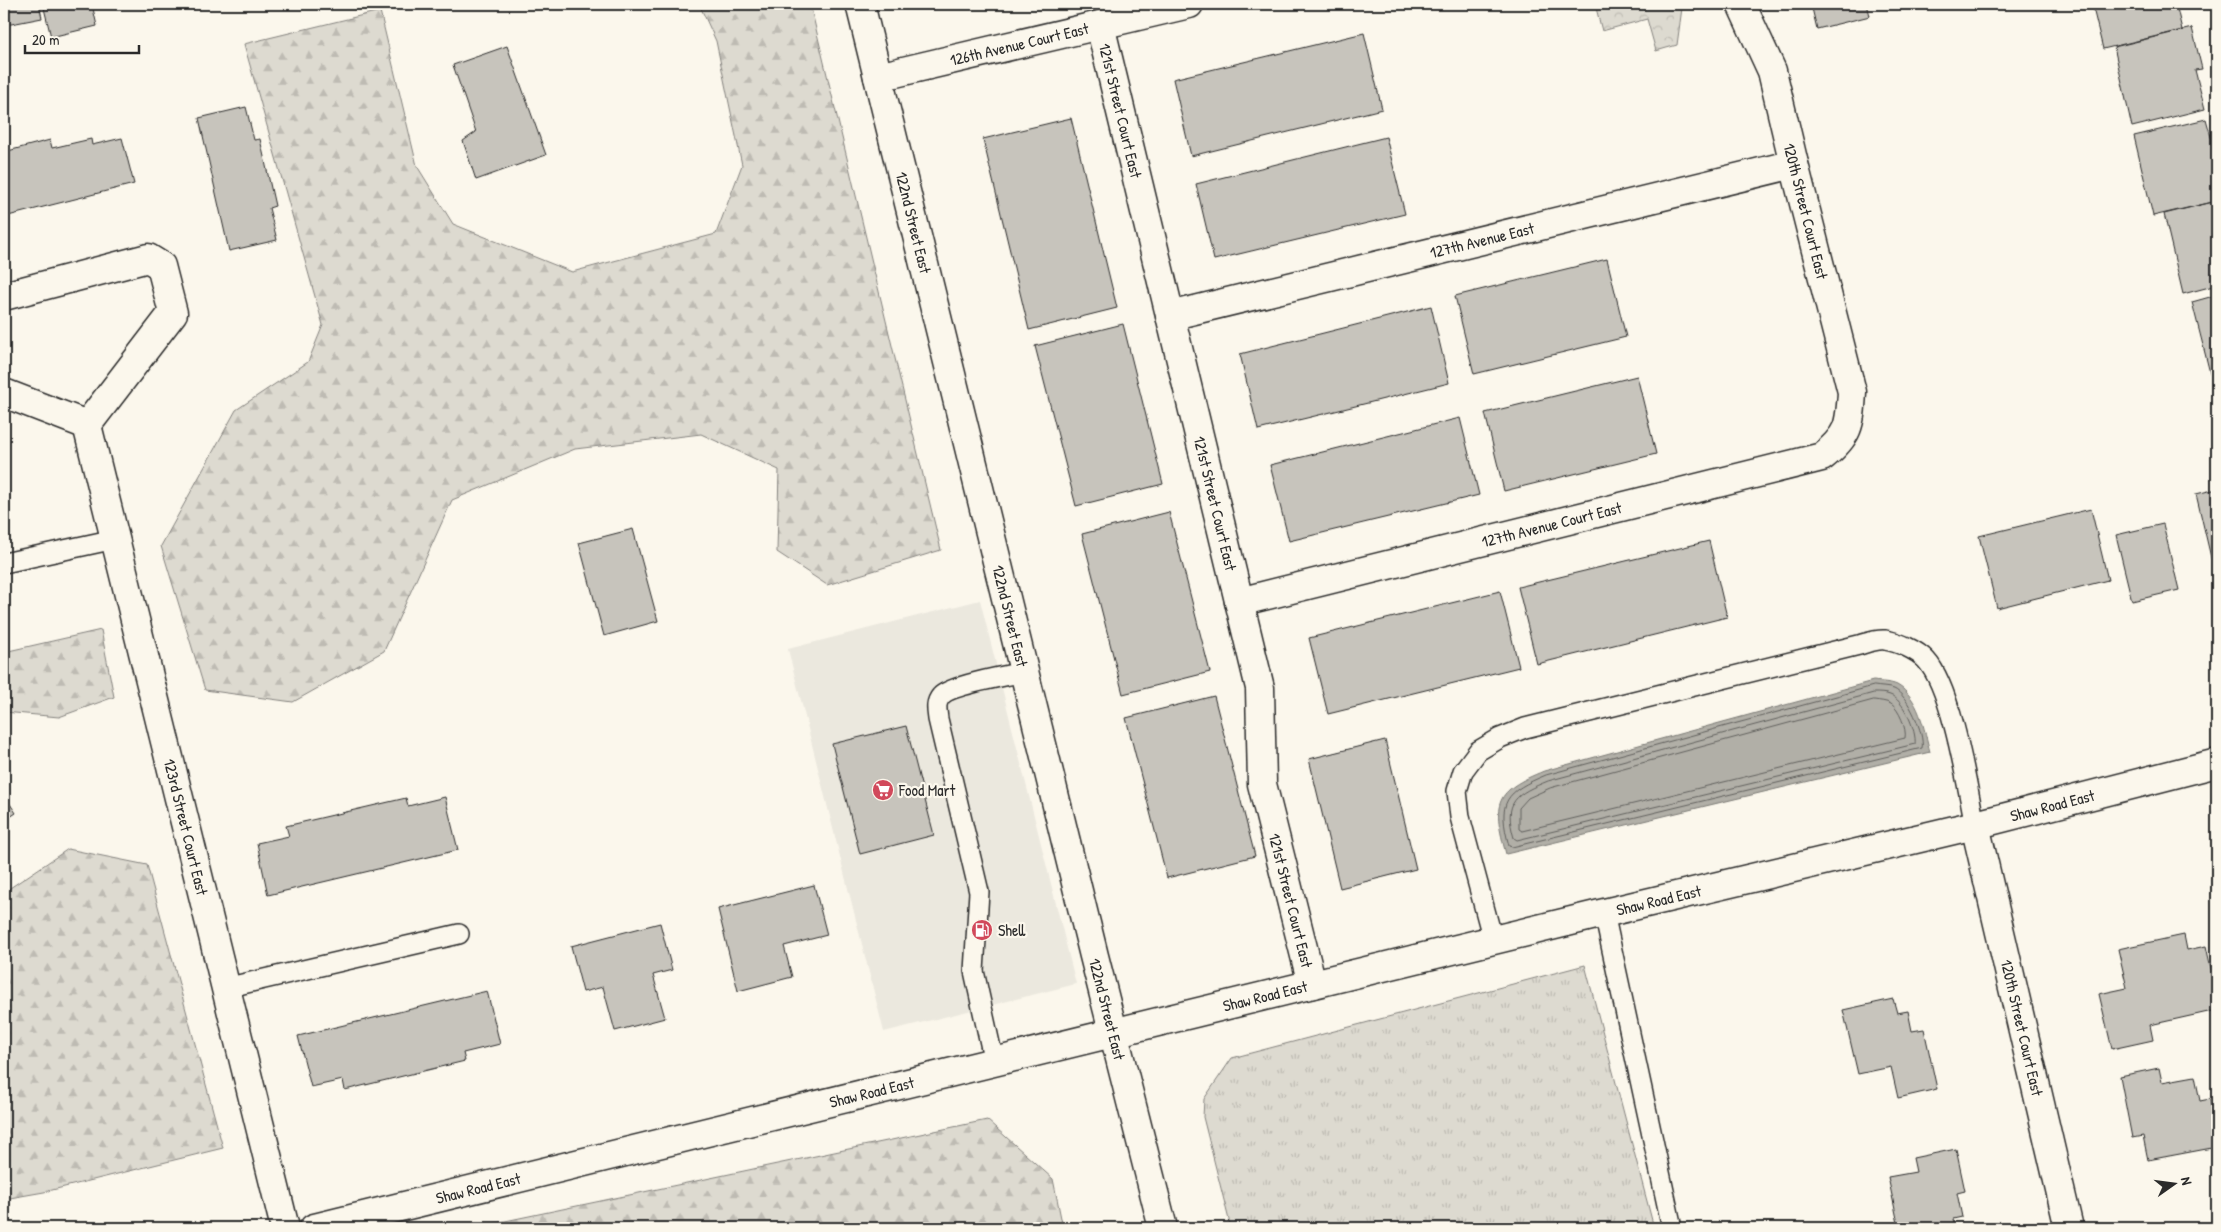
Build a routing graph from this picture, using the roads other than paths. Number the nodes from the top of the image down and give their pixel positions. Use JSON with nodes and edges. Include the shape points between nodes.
{"nodes":[{"id":1,"x":860,"y":4,"type":"edge"},
{"id":2,"x":1188,"y":4,"type":"edge"},
{"id":3,"x":1742,"y":4,"type":"edge"},
{"id":4,"x":1100,"y":25,"type":"junction"},
{"id":5,"x":878,"y":77,"type":"junction"},
{"id":6,"x":1794,"y":164,"type":"junction"},
{"id":7,"x":4,"y":296,"type":"edge"},
{"id":8,"x":1170,"y":316,"type":"junction"},
{"id":9,"x":4,"y":393,"type":"edge"},
{"id":10,"x":1850,"y":422,"type":"joint"},
{"id":11,"x":87,"y":425,"type":"junction"},
{"id":12,"x":116,"y":539,"type":"junction"},
{"id":13,"x":4,"y":563,"type":"edge"},
{"id":14,"x":1239,"y":602,"type":"junction"},
{"id":15,"x":1024,"y":672,"type":"junction"},
{"id":16,"x":2217,"y":763,"type":"edge"},
{"id":17,"x":1975,"y":825,"type":"junction"},
{"id":18,"x":1604,"y":913,"type":"junction"},
{"id":19,"x":459,"y":934,"type":"dead end"},
{"id":20,"x":1493,"y":940,"type":"junction"},
{"id":21,"x":1312,"y":984,"type":"junction"},
{"id":22,"x":225,"y":988,"type":"junction"},
{"id":23,"x":1113,"y":1032,"type":"junction"},
{"id":24,"x":994,"y":1062,"type":"junction"},
{"id":25,"x":285,"y":1228,"type":"edge"},
{"id":26,"x":314,"y":1228,"type":"edge"},
{"id":27,"x":1163,"y":1228,"type":"edge"},
{"id":28,"x":1672,"y":1228,"type":"edge"},
{"id":29,"x":2068,"y":1228,"type":"edge"}],
"edges":[{"from":1,"to":5,"type":"street","name":"122nd Street East"},
{"from":2,"to":4,"type":"street","name":"126th Avenue Court East"},
{"from":3,"to":6,"type":"street","name":"120th Street Court East","via":[[1772,71]]},
{"from":4,"to":5,"type":"street","name":"126th Avenue Court East"},
{"from":4,"to":8,"type":"street","name":"121st Street Court East"},
{"from":5,"to":15,"type":"street","name":"122nd Street East"},
{"from":6,"to":8,"type":"street","name":"127th Avenue East"},
{"from":6,"to":10,"type":"street","name":"120th Street Court East","via":[[1852,392]]},
{"from":7,"to":11,"type":"street","via":[[148,258],[161,266],[173,313]]},
{"from":8,"to":14,"type":"street","name":"121st Street Court East"},
{"from":9,"to":11,"type":"street"},
{"from":10,"to":14,"type":"street","name":"127th Avenue Court East","via":[[1840,442],[1822,457]]},
{"from":11,"to":12,"type":"street","name":"123rd Street Court East"},
{"from":12,"to":13,"type":"lane"},
{"from":12,"to":22,"type":"street","name":"123rd Street Court East"},
{"from":14,"to":21,"type":"street","name":"121st Street Court East","via":[[1260,688],[1262,784]]},
{"from":15,"to":23,"type":"street","name":"122nd Street East"},
{"from":15,"to":24,"type":"lane","via":[[957,688],[942,694],[936,704],[979,892],[974,971]]},
{"from":16,"to":17,"type":"street","name":"Shaw Road East"},
{"from":17,"to":18,"type":"street","name":"Shaw Road East"},
{"from":17,"to":20,"type":"lane","via":[[1952,719],[1938,679],[1926,660],[1903,646],[1883,640],[1858,645],[1525,728],[1478,751],[1463,771],[1457,791],[1460,818]]},
{"from":17,"to":29,"type":"street","name":"120th Street Court East"},
{"from":18,"to":20,"type":"street","name":"Shaw Road East"},
{"from":18,"to":28,"type":"lane"},
{"from":19,"to":22,"type":"lane"},
{"from":20,"to":21,"type":"street","name":"Shaw Road East"},
{"from":21,"to":23,"type":"street","name":"Shaw Road East"},
{"from":22,"to":25,"type":"street","name":"123rd Street Court East"},
{"from":23,"to":24,"type":"street","name":"Shaw Road East"},
{"from":23,"to":27,"type":"street","name":"122nd Street East"},
{"from":24,"to":26,"type":"street","name":"Shaw Road East"}]}
